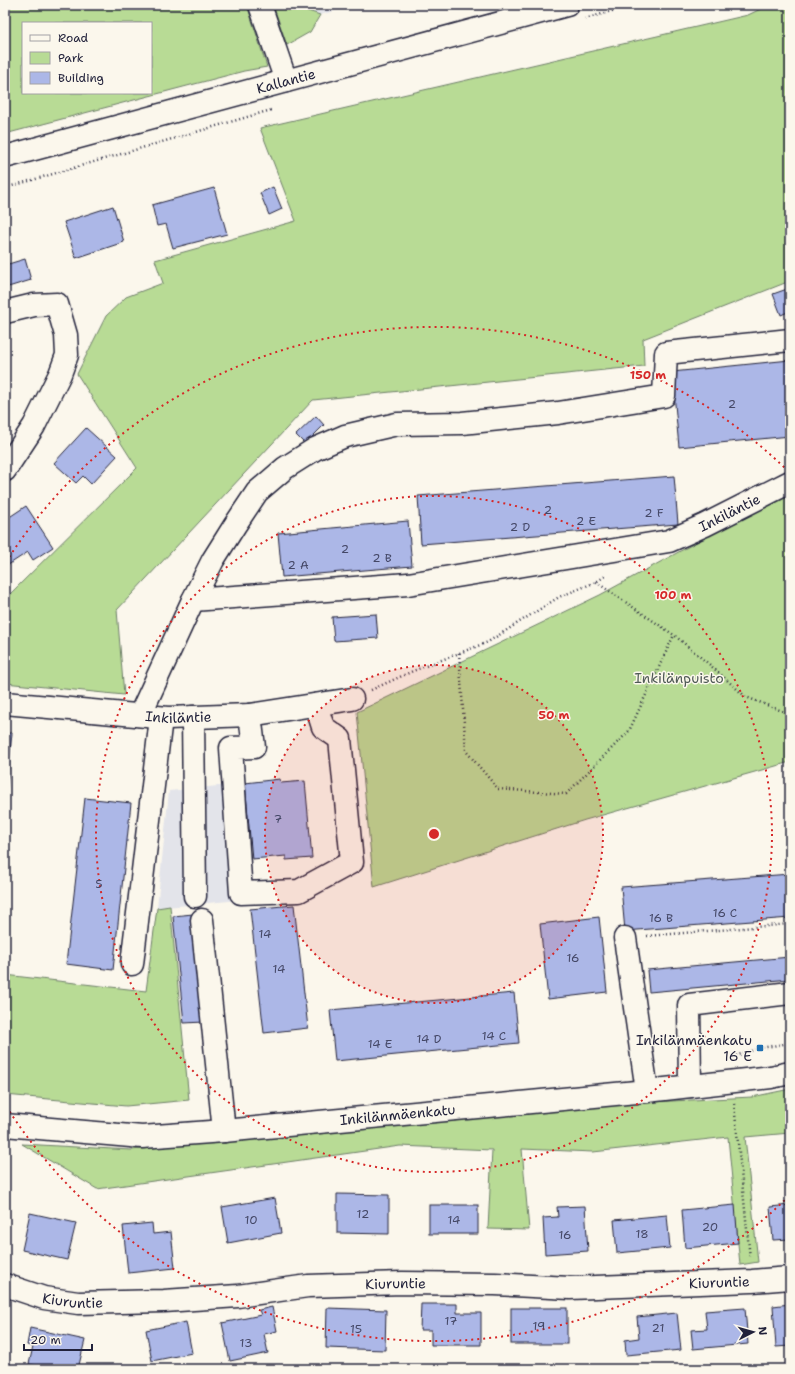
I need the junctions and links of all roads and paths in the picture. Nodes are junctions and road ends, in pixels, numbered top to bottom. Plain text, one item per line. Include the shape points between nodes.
1 (260, 5) edge
2 (567, 5) edge
3 (286, 81) junction
4 (5, 158) edge
5 (5, 312) edge
6 (790, 340) edge
7 (5, 470) edge
8 (790, 482) edge
9 (609, 574) dead end
10 (596, 582) junction
11 (193, 600) junction
12 (674, 635) junction
13 (459, 653) junction
14 (352, 699) joint
15 (5, 703) edge
16 (316, 704) junction
17 (790, 714) edge
18 (250, 715) junction
19 (157, 717) junction
20 (193, 717) junction
21 (195, 896) dead end
22 (202, 920) dead end
23 (790, 924) edge
24 (625, 938) joint
25 (132, 964) dead end
26 (790, 993) edge
27 (790, 1073) edge
28 (732, 1082) junction
29 (690, 1086) junction
30 (647, 1091) junction
31 (5, 1125) edge
32 (224, 1131) junction
33 (790, 1278) edge
34 (752, 1281) junction
35 (5, 1285) edge

1 - 3 street
2 - 3 street, Kallantie
3 - 4 street, Kallantie
5 - 7 street via 34,305 58,304 66,335 67,355 34,426
6 - 11 street via 666,353 664,396 558,413 462,423 397,424 345,436 315,449 285,468 257,492 213,560
8 - 11 street, Inkiläntie via 669,541 408,584
9 - 10 path
10 - 12 path
10 - 13 path via 559,597 488,642
11 - 19 street
12 - 13 path via 629,731 566,794 498,789 466,751
12 - 17 path via 746,697
13 - 14 path
14 - 16 street, Inkiläntie
15 - 19 street, Inkiläntie
16 - 18 street, Inkiläntie
16 - 18 street via 323,727 340,738 352,862 299,891 241,893 231,748 254,747
18 - 20 street, Inkiläntie
19 - 20 street, Inkiläntie
19 - 25 street
20 - 21 street
22 - 32 street
23 - 24 path
24 - 30 street
26 - 29 street via 689,1005
27 - 28 street, Inkilänmäenkatu
28 - 29 street, Inkilänmäenkatu
28 - 34 path
29 - 30 street, Inkilänmäenkatu
30 - 32 street, Inkilänmäenkatu
31 - 32 street, Inkilänmäenkatu via 142,1137
33 - 34 street, Kiuruntie
34 - 35 street, Kiuruntie via 570,1288 402,1283 308,1286 238,1296 78,1303 44,1298

